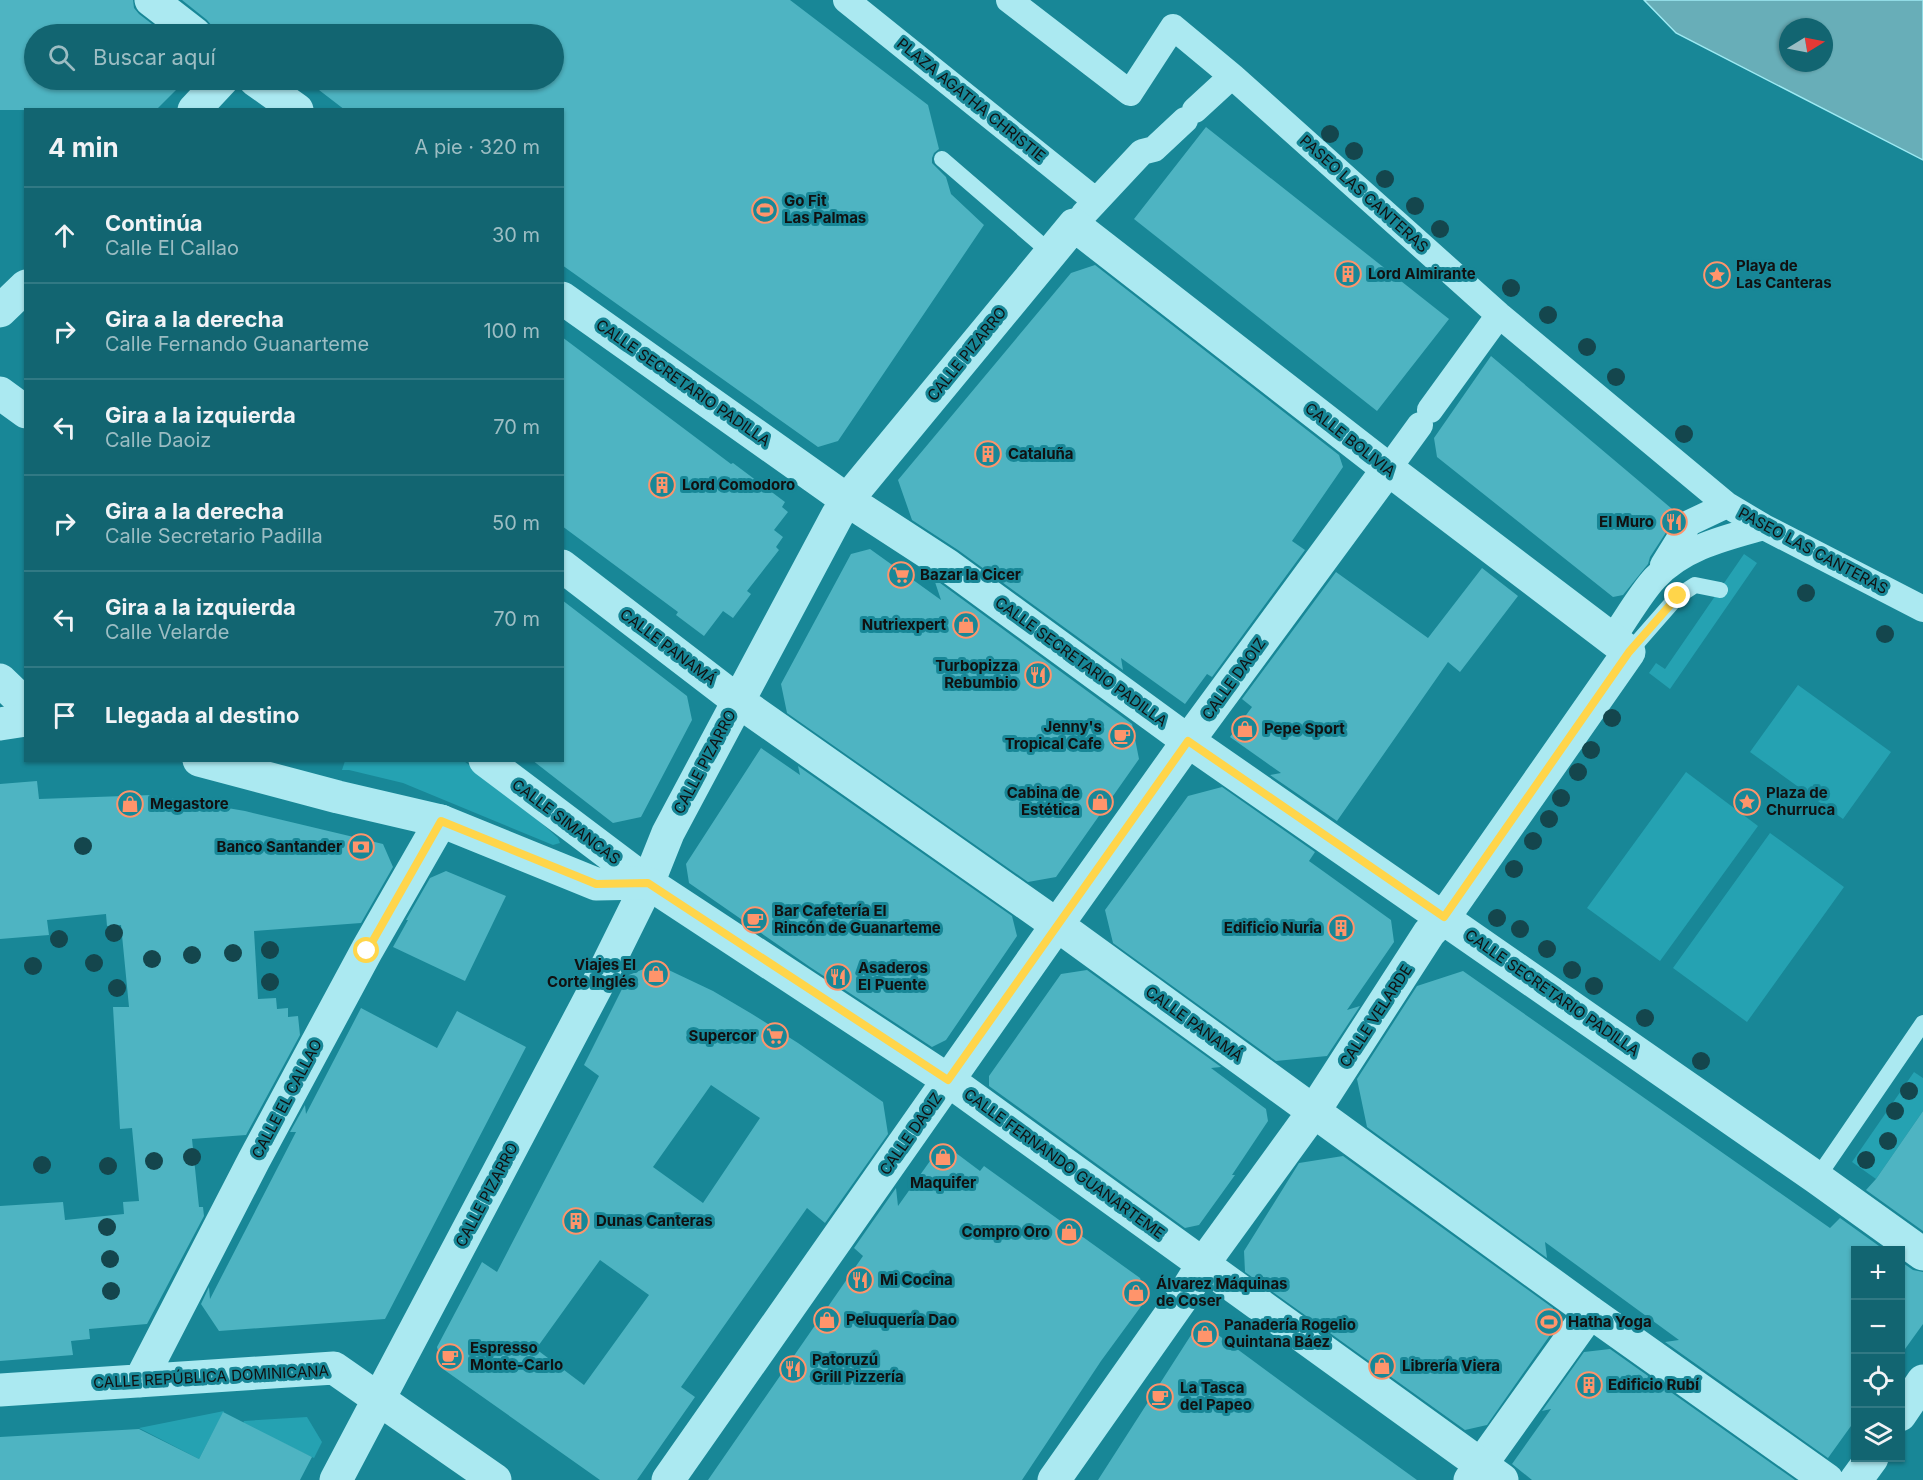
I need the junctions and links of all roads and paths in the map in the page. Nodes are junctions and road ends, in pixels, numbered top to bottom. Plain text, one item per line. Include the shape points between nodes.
1 (152, 0) edge
2 (846, 0) edge
3 (1009, 0) edge
4 (182, 24) edge
5 (1232, 76) junction
6 (213, 90) edge
7 (269, 90) edge
8 (196, 108) edge
9 (294, 108) edge
10 (942, 159) dead end
11 (1096, 201) junction
12 (1074, 225) junction
13 (1051, 253) junction
14 (24, 288) edge
15 (564, 299) edge
16 (0, 312) edge
17 (1499, 315) junction
18 (0, 393) edge
19 (24, 411) edge
20 (1388, 469) junction
21 (847, 500) junction
22 (1727, 505) junction
23 (1764, 527) junction
24 (564, 569) edge
25 (1655, 578) junction
26 (1720, 590) dead end
27 (1923, 609) edge
28 (1620, 646) junction
29 (0, 680) edge
30 (738, 701) junction
31 (24, 703) edge
32 (24, 720) edge
33 (0, 724) edge
34 (1188, 741) junction
35 (207, 762) edge
36 (488, 762) edge
37 (441, 821) junction
38 (648, 883) junction
39 (1444, 917) junction
40 (1057, 925) junction
41 (1923, 1023) edge
42 (948, 1080) junction
43 (1314, 1111) junction
44 (1817, 1178) junction
45 (1923, 1254) edge
46 (1203, 1264) junction
47 (1590, 1312) junction
48 (140, 1381) junction
49 (1923, 1382) edge
50 (0, 1390) edge
51 (380, 1398) junction
52 (1905, 1408) edge
53 (1869, 1462) edge
54 (1484, 1475) edge
55 (336, 1480) edge
56 (495, 1480) edge
57 (668, 1480) edge
58 (1054, 1480) edge
59 (1827, 1480) edge
60 (1856, 1480) edge

1 - 4 street
2 - 11 street, PLAZA AGATHA CHRISTIE
3 - 5 street, PASEO LAS CANTERAS via 1130,93 1173,27
5 - 11 street, CALLE PIZARRO via 1154,148 1142,152
5 - 17 street, PASEO LAS CANTERAS
6 - 8 street
7 - 9 street
10 - 13 lane
11 - 12 street, CALLE PIZARRO
12 - 13 street, CALLE PIZARRO
12 - 20 street, CALLE BOLIVIA
13 - 21 street, CALLE PIZARRO
14 - 16 street
15 - 21 street, CALLE SECRETARIO PADILLA
17 - 20 street
17 - 22 street, PASEO LAS CANTERAS
18 - 19 street
20 - 28 street, CALLE BOLIVIA
20 - 34 street, CALLE DAOIZ
21 - 30 street, CALLE PIZARRO
21 - 34 street, CALLE SECRETARIO PADILLA via 947,565
22 - 23 street, PASEO LAS CANTERAS
22 - 25 street, CALLE VELARDE via 1689,523
23 - 25 street, CALLE VELARDE via 1686,553
23 - 27 street, PASEO LAS CANTERAS
24 - 30 street, CALLE PANAMÁ
25 - 28 street, CALLE VELARDE
26 - 28 lane, CALLE VELARDE via 1695,585
28 - 39 street, CALLE VELARDE
29 - 31 street
30 - 38 street, CALLE PIZARRO via 668,832
30 - 40 street, CALLE PANAMÁ
32 - 33 street
34 - 39 street, CALLE SECRETARIO PADILLA
34 - 40 street, CALLE DAOIZ
35 - 37 street
36 - 38 street, CALLE SIMANCAS
37 - 38 street via 596,884
37 - 48 street, CALLE EL CALLAO via 254,1160
38 - 42 street, CALLE FERNANDO GUANARTEME
38 - 51 street, CALLE PIZARRO
39 - 43 street, CALLE VELARDE
39 - 44 street, CALLE SECRETARIO PADILLA
40 - 42 street, CALLE DAOIZ
40 - 43 street, CALLE PANAMÁ
41 - 44 lane
42 - 46 street, CALLE FERNANDO GUANARTEME
42 - 57 street, CALLE DAOIZ
43 - 46 street, CALLE VELARDE
43 - 47 street, CALLE PANAMÁ
44 - 45 street, CALLE SECRETARIO PADILLA
46 - 54 street, CALLE FERNANDO GUANARTEME
46 - 58 street, CALLE VELARDE
47 - 54 street
47 - 59 street, CALLE PANAMÁ
48 - 50 street, CALLE REPÚBLICA DOMINICANA
48 - 51 street, CALLE REPÚBLICA DOMINICANA via 334,1368
49 - 52 street
51 - 55 street, CALLE PIZARRO
51 - 56 street, CALLE REPÚBLICA DOMINICANA
53 - 60 street

